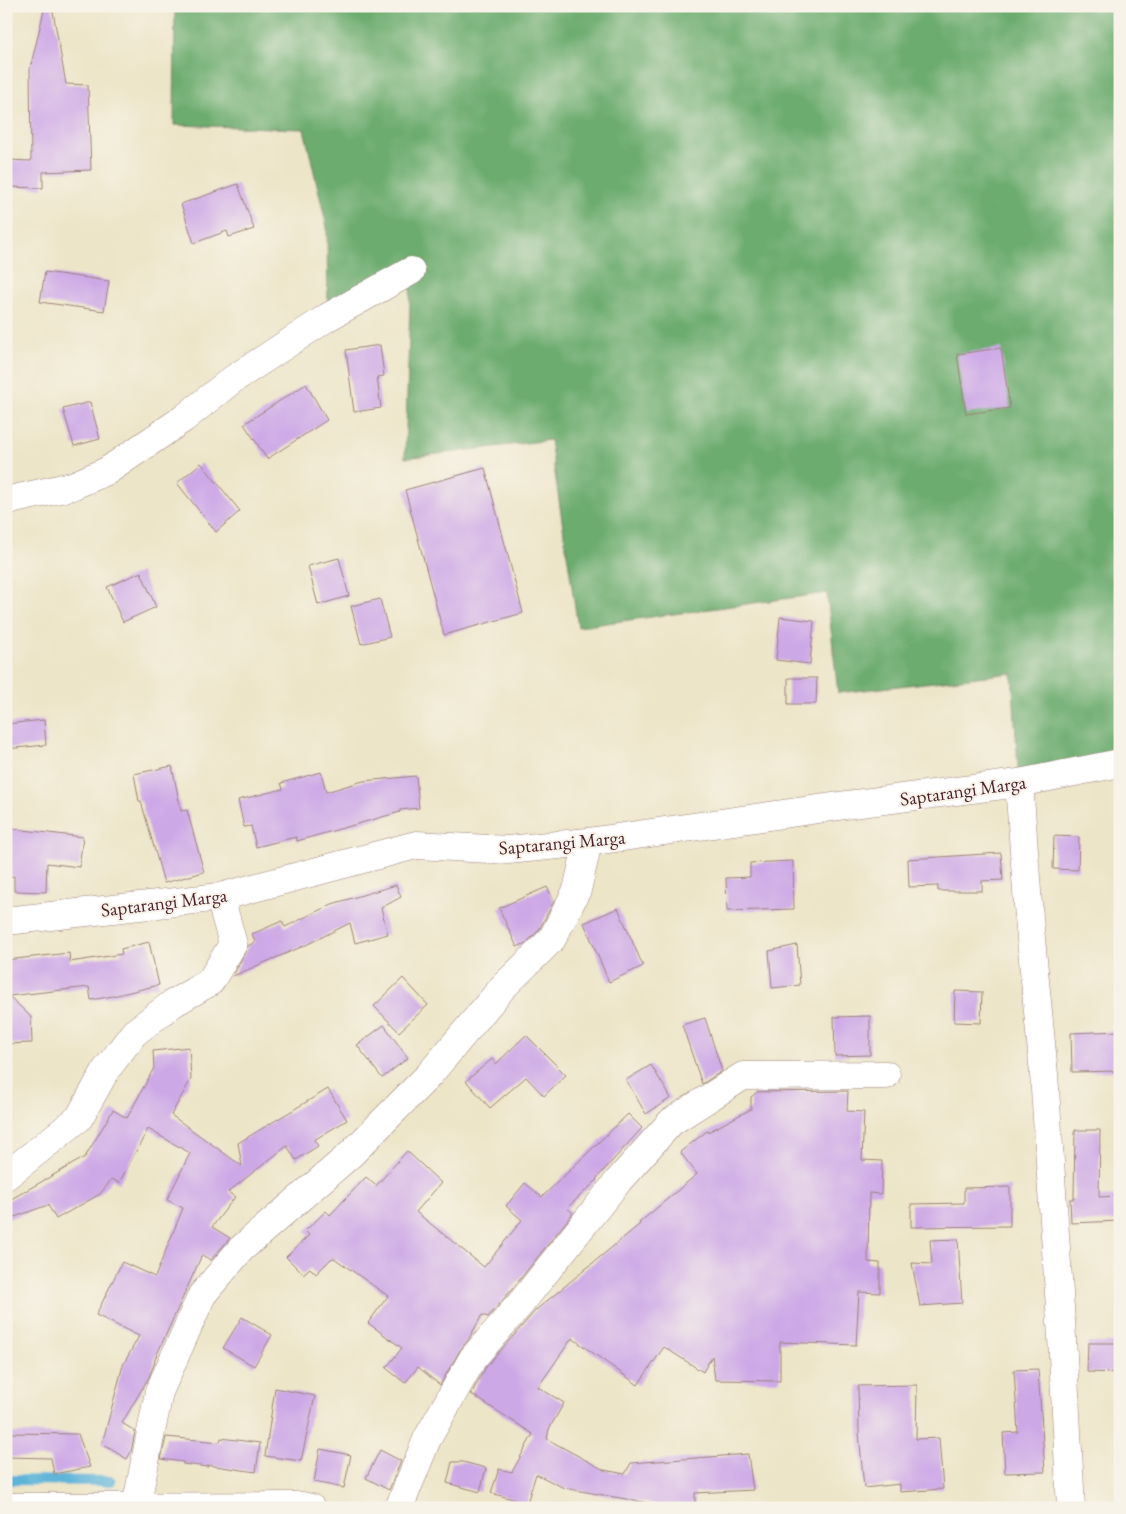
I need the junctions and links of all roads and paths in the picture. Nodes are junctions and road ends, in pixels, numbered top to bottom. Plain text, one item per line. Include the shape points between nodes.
1 (411, 271) dead end
2 (6, 501) edge
3 (1120, 764) edge
4 (1019, 783) junction
5 (588, 842) junction
6 (220, 897) junction
7 (6, 921) edge
8 (886, 1075) dead end
9 (6, 1176) edge
10 (6, 1507) edge
11 (136, 1507) edge
12 (306, 1507) edge
13 (399, 1508) edge
14 (1071, 1508) edge

1 - 2 street via 328,317 240,374 183,419 107,470 72,486
3 - 4 street, Saptarangi Marga
4 - 5 street, Saptarangi Marga
4 - 14 street via 1063,1346
5 - 6 street, Saptarangi Marga via 508,850 416,845
5 - 11 street via 577,890 552,939 503,987 429,1075 351,1154 241,1248 202,1295 159,1392
6 - 7 street, Saptarangi Marga
6 - 9 street via 233,944 210,982 172,1004 134,1033 106,1070 79,1118
8 - 13 street via 743,1076 671,1122 619,1180 473,1358 427,1439
10 - 11 street
11 - 12 street

